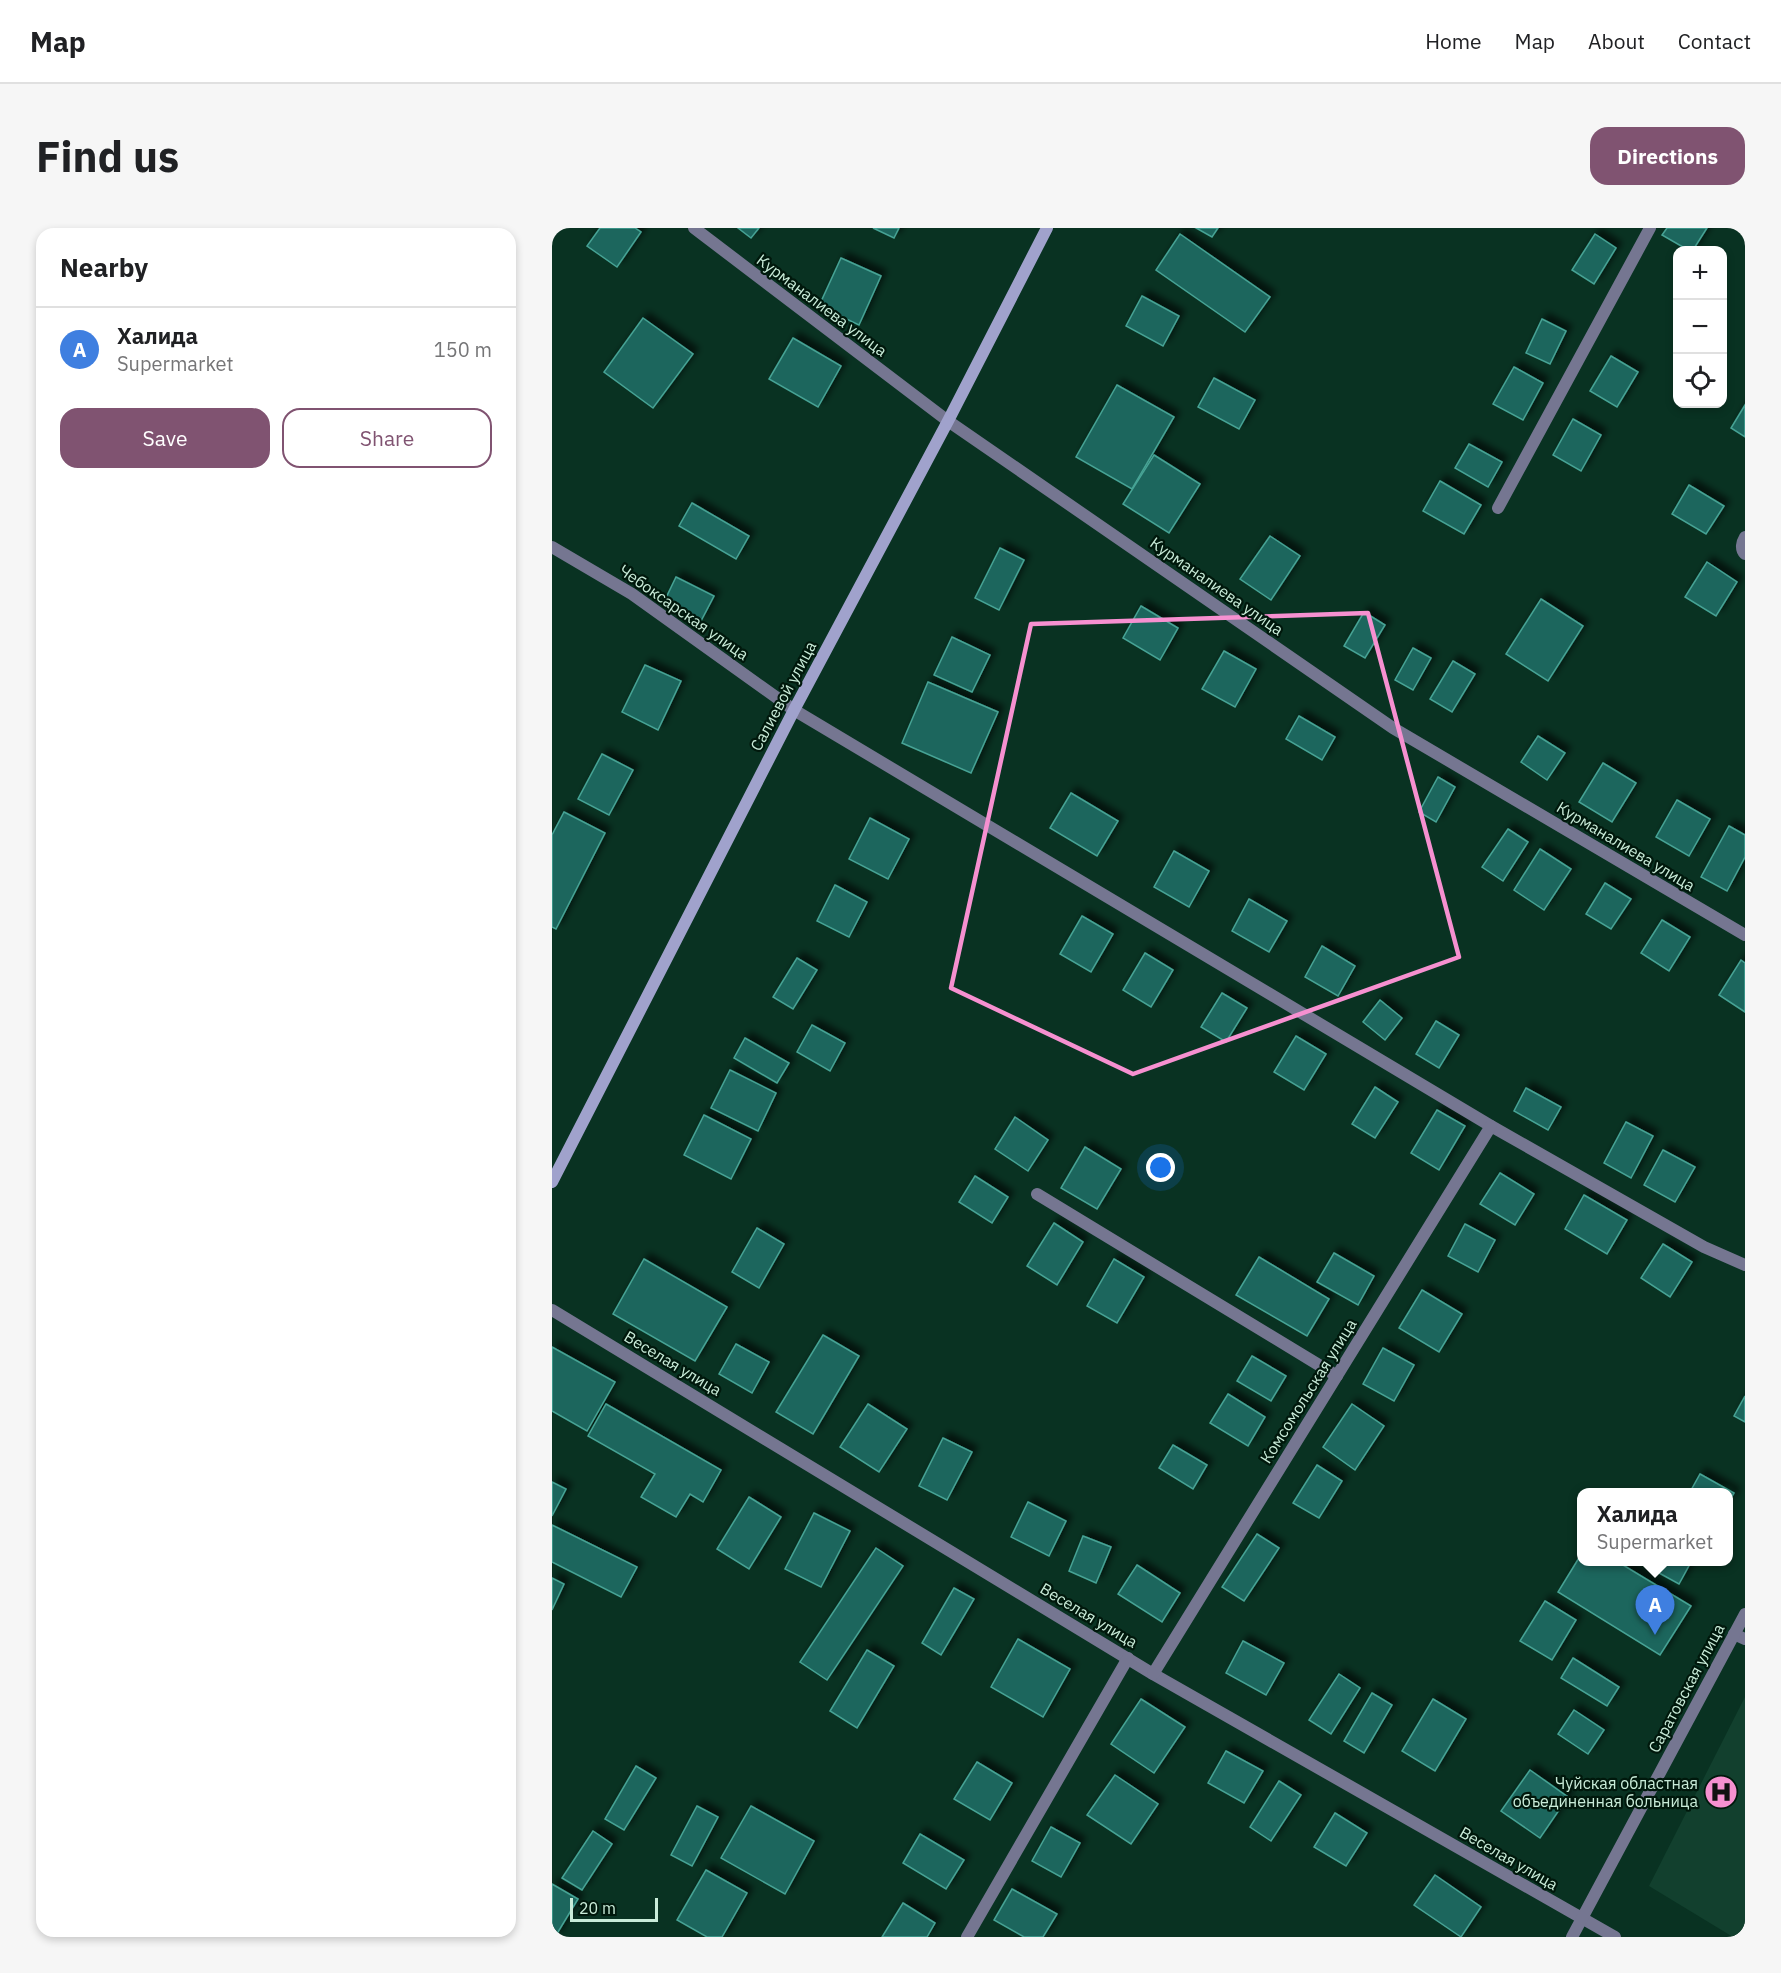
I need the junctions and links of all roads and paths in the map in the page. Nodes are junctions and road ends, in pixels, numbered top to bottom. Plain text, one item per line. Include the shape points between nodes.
1 (694, 228) edge
2 (1047, 228) edge
3 (1650, 228) edge
4 (948, 421) junction
5 (1498, 508) dead end
6 (1745, 537) edge
7 (552, 547) edge
8 (1745, 554) edge
9 (794, 710) junction
10 (1745, 935) edge
11 (1491, 1126) junction
12 (552, 1182) edge
13 (1037, 1194) dead end
14 (1745, 1265) edge
15 (552, 1310) edge
16 (1337, 1376) junction
17 (1745, 1614) edge
18 (1740, 1637) edge
19 (1128, 1658) junction
20 (1154, 1674) junction
21 (1581, 1918) junction
22 (968, 1937) edge
23 (1572, 1937) edge
24 (1615, 1937) edge

1 - 4 street, Курманалиева улица
2 - 4 main road, Салиевой улица
3 - 5 street
4 - 9 main road, Салиевой улица
4 - 10 street, Курманалиева улица via 1393,728
6 - 8 street
7 - 9 street, Чебоксарская улица via 632,594
9 - 11 street, Чебоксарская улица
9 - 12 main road, Салиевой улица
11 - 14 street, Чебоксарская улица via 1704,1247
11 - 16 street, Комсомольская улица
13 - 16 street
15 - 19 street, Веселая улица
16 - 20 street, Комсомольская улица
17 - 18 street, Саратовская улица
18 - 21 street, Саратовская улица
19 - 20 street, Веселая улица
19 - 22 street
20 - 21 street, Веселая улица
21 - 23 street, Саратовская улица
21 - 24 street, Веселая улица

